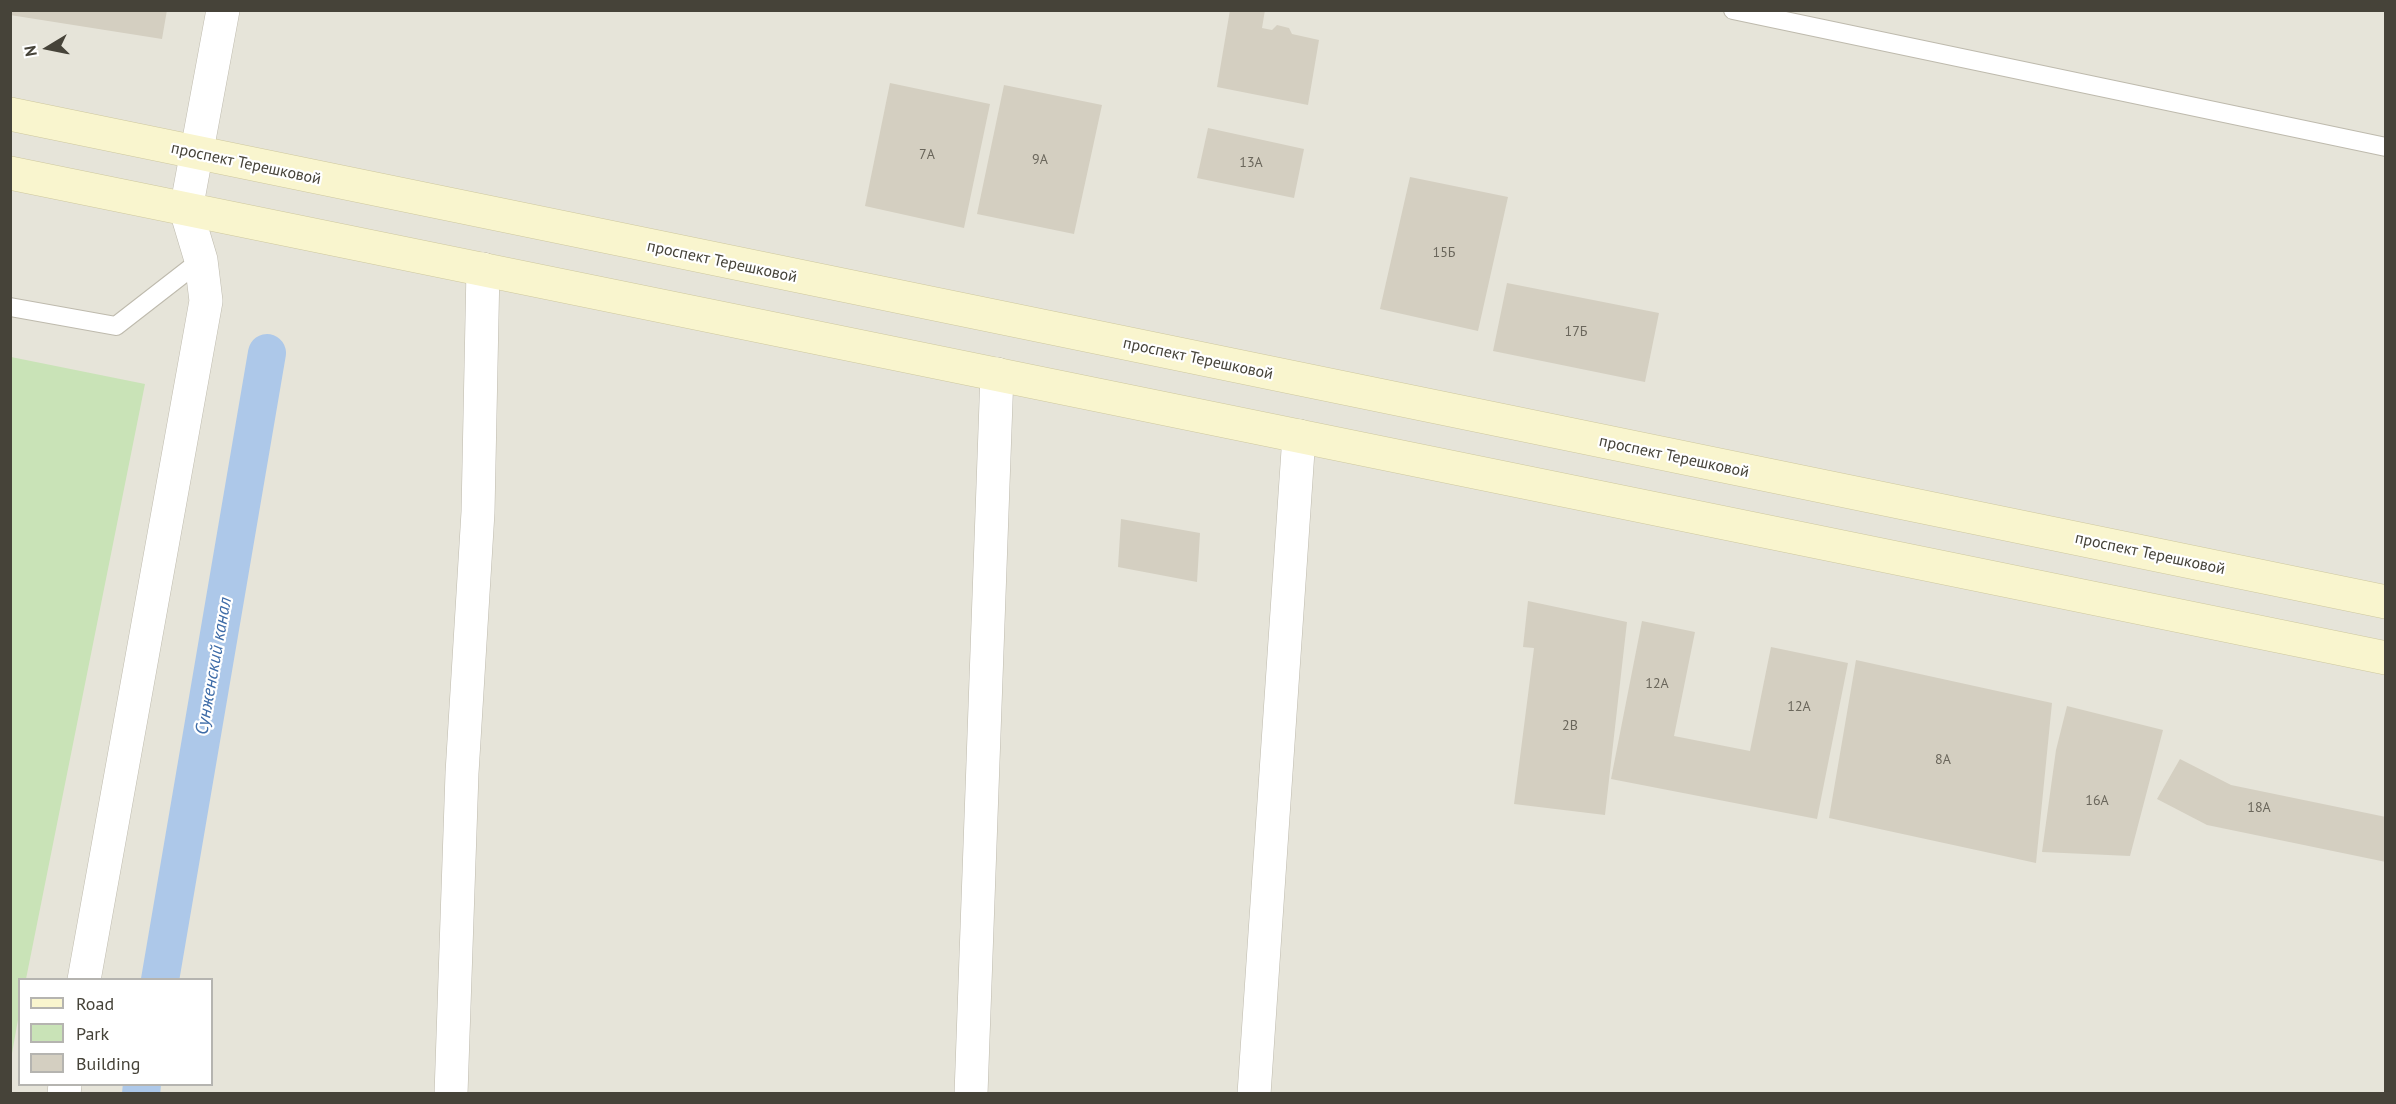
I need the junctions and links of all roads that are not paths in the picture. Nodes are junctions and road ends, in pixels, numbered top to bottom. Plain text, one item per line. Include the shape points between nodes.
1 (223, 10) edge
2 (1733, 10) edge
3 (10, 114) edge
4 (2385, 147) edge
5 (196, 154) junction
6 (10, 172) edge
7 (186, 210) junction
8 (201, 260) junction
9 (483, 269) junction
10 (10, 307) edge
11 (997, 374) junction
12 (1299, 436) junction
13 (2385, 602) edge
14 (2385, 658) edge
15 (84, 978) edge
16 (451, 1094) edge
17 (970, 1094) edge
18 (1254, 1094) edge

1 - 5 street
2 - 4 lane
3 - 5 main road, проспект Терешковой
5 - 7 street
5 - 13 main road, проспект Терешковой
6 - 7 main road
7 - 8 street
7 - 9 main road
8 - 10 lane via 116,326
8 - 15 street via 206,301
9 - 11 main road
9 - 16 street via 478,512 462,773
11 - 12 main road
11 - 17 street
12 - 14 main road
12 - 18 street

